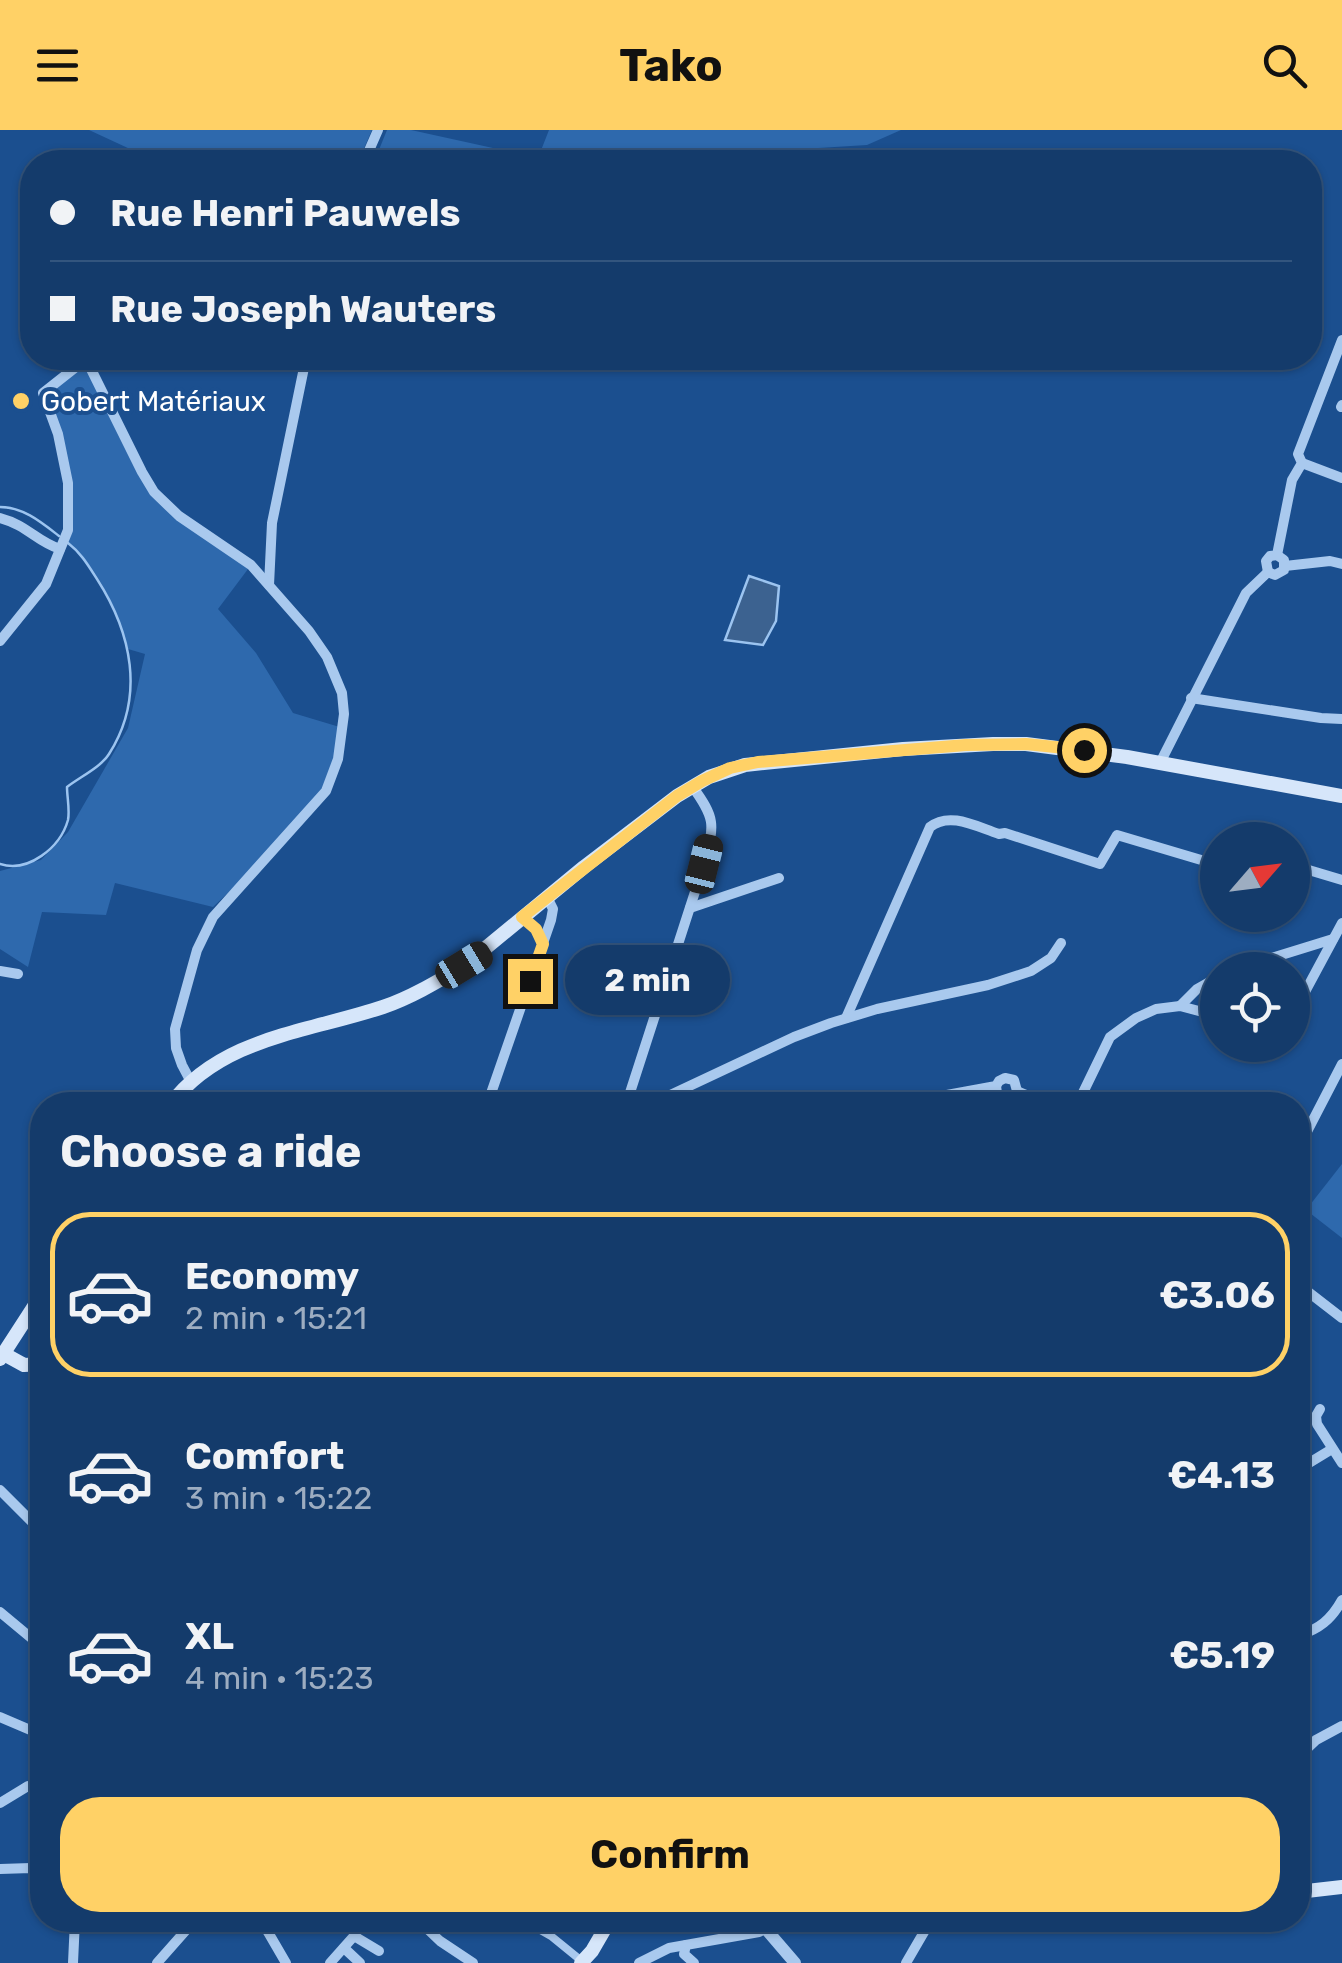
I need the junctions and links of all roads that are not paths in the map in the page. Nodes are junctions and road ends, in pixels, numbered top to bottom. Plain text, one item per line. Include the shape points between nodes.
1 (1342, 340) edge
2 (72, 370) edge
3 (92, 370) edge
4 (304, 370) edge
5 (1302, 463) junction
6 (1342, 478) edge
7 (0, 518) edge
8 (60, 549) junction
9 (1276, 555) junction
10 (1342, 564) edge
11 (1285, 566) junction
12 (1268, 572) junction
13 (269, 585) junction
14 (0, 642) edge
15 (1191, 698) junction
16 (1342, 719) edge
17 (1160, 763) junction
18 (692, 786) junction
19 (1342, 796) edge
20 (1200, 860) edge
21 (1310, 870) edge
22 (779, 878) dead end
23 (1342, 880) edge
24 (548, 899) junction
25 (690, 908) junction
26 (523, 919) junction
27 (1342, 923) edge
28 (1334, 939) junction
29 (1061, 943) dead end
30 (543, 944) junction
31 (1292, 952) edge
32 (0, 971) edge
33 (18, 974) dead end
34 (1310, 983) edge
35 (1200, 987) edge
36 (1180, 1006) junction
37 (1200, 1011) edge
38 (846, 1018) junction
39 (1342, 1064) edge
40 (188, 1086) junction
41 (182, 1092) edge
42 (491, 1092) edge
43 (630, 1092) edge
44 (677, 1092) edge
45 (963, 1092) edge
46 (997, 1092) edge
47 (1083, 1092) edge
48 (1310, 1126) edge
49 (1310, 1293) edge
50 (30, 1313) edge
51 (1342, 1318) edge
52 (2, 1356) edge
53 (30, 1365) edge
54 (1320, 1409) dead end
55 (1332, 1448) junction
56 (1310, 1462) edge
57 (1342, 1464) edge
58 (0, 1490) edge
59 (30, 1520) edge
60 (1342, 1600) edge
61 (0, 1612) edge
62 (1310, 1631) edge
63 (30, 1637) edge
64 (0, 1717) edge
65 (1342, 1726) edge
66 (30, 1730) edge
67 (1310, 1744) edge
68 (30, 1786) edge
69 (0, 1803) edge
70 (30, 1868) edge
71 (0, 1869) edge
72 (1310, 1886) edge
73 (1342, 1888) edge
74 (1320, 1890) junction
75 (1310, 1891) edge
76 (75, 1932) edge
77 (267, 1932) edge
78 (356, 1932) edge
79 (430, 1932) edge
80 (544, 1932) edge
81 (602, 1932) edge
82 (735, 1932) edge
83 (768, 1932) edge
84 (925, 1932) edge
85 (183, 1933) edge
86 (354, 1936) junction
87 (686, 1945) junction
88 (344, 1948) junction
89 (379, 1952) dead end
90 (75, 1963) edge
91 (157, 1963) edge
92 (286, 1963) edge
93 (330, 1963) edge
94 (360, 1963) edge
95 (473, 1963) edge
96 (583, 1963) edge
97 (640, 1963) edge
98 (694, 1963) edge
99 (795, 1963) edge
100 (906, 1963) edge

1 - 5 street via 1298,454
2 - 8 street via 44,393 68,482 68,530
3 - 13 street via 154,492
4 - 13 street via 272,523
5 - 6 street
5 - 9 street
7 - 8 street
8 - 14 street via 46,584
9 - 11 street
9 - 12 street via 1266,561
10 - 11 street
11 - 12 street via 1278,574
12 - 15 street via 1246,593
13 - 40 street via 335,673 344,714 338,760 321,798 213,916 197,950 175,1029
15 - 16 street
15 - 17 street
17 - 18 main road via 1044,746 966,745 758,762
17 - 19 main road
18 - 24 main road
18 - 25 street via 712,820
20 - 38 street via 1117,835 1100,864 950,818 938,821
21 - 23 street
22 - 25 street
24 - 26 main road
24 - 30 street via 553,909
25 - 43 street
26 - 30 street
26 - 40 main road via 425,990 254,1045
27 - 28 street
28 - 31 street
28 - 34 street
29 - 38 street via 1031,971
30 - 42 street
32 - 33 street
35 - 36 street
36 - 37 street
36 - 47 street via 1156,1009 1110,1037
38 - 44 street
39 - 48 street
40 - 41 main road
45 - 46 street via 996,1086
49 - 51 street
50 - 52 main road
52 - 53 main road
54 - 55 street via 1317,1424
55 - 56 street
55 - 57 street
58 - 59 street
60 - 62 street
61 - 63 street
64 - 66 street
65 - 67 street
68 - 69 street
70 - 71 street
72 - 74 street
73 - 74 main road
74 - 75 main road
76 - 90 street
77 - 92 street
78 - 86 street
79 - 95 street
80 - 96 street
81 - 96 main road
82 - 87 street
83 - 99 street
84 - 100 street
85 - 91 street
86 - 88 street
86 - 89 street
87 - 97 street
87 - 98 street via 684,1954
88 - 93 street
88 - 94 street

